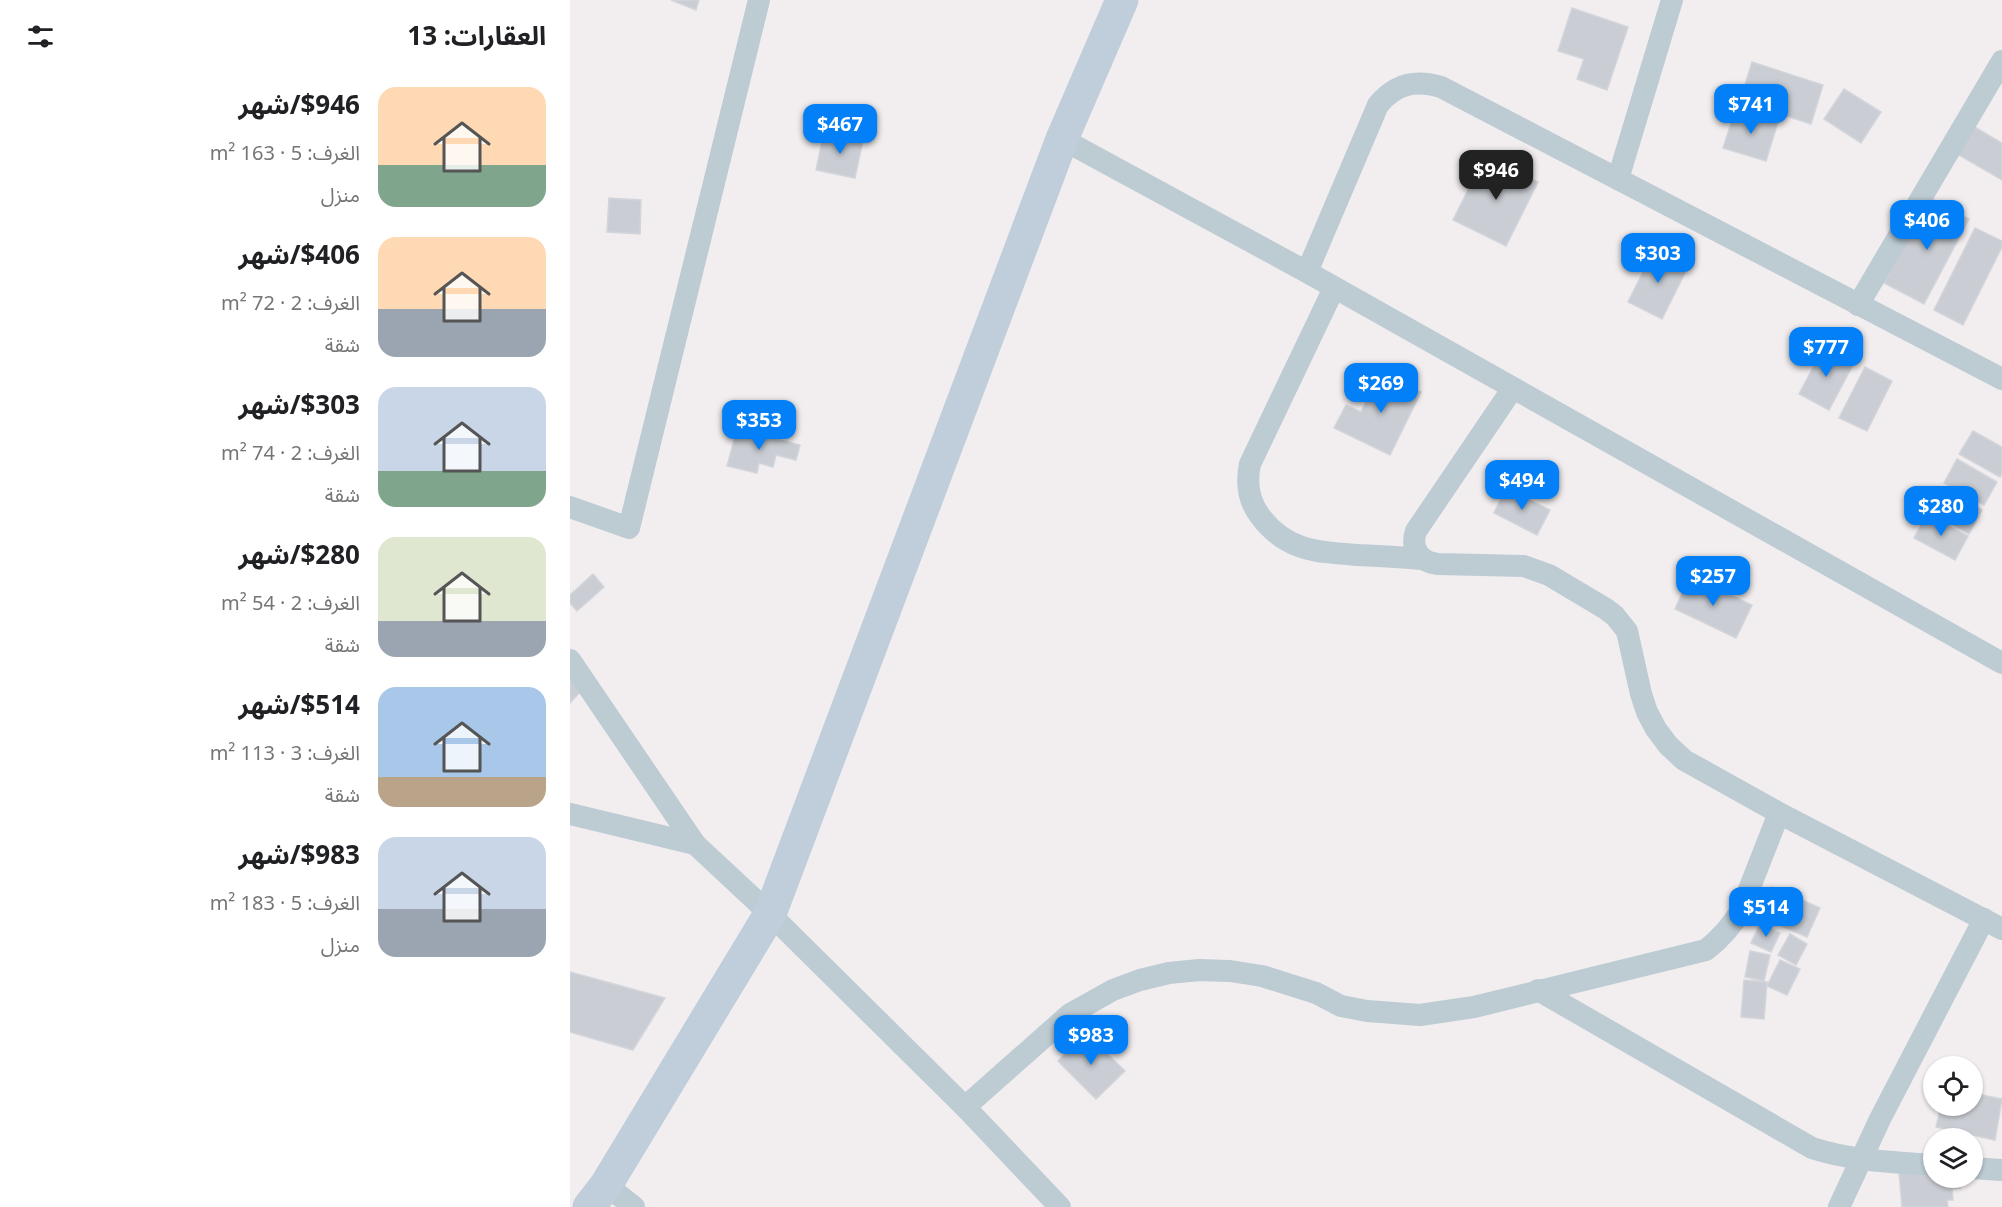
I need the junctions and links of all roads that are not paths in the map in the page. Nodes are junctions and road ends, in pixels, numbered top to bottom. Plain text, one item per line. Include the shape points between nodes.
1 (759, 0) edge
2 (1122, 0) edge
3 (1672, 0) edge
4 (2002, 61) edge
5 (1062, 139) junction
6 (1618, 179) junction
7 (1307, 272) junction
8 (1334, 288) junction
9 (1858, 305) junction
10 (2002, 379) edge
11 (1513, 388) junction
12 (570, 507) edge
13 (1422, 559) junction
14 (570, 660) edge
15 (2002, 663) edge
16 (1779, 813) junction
17 (570, 814) edge
18 (696, 844) junction
19 (770, 914) junction
20 (1993, 924) edge
21 (1538, 990) junction
22 (965, 1107) junction
23 (1861, 1160) junction
24 (1923, 1164) edge
25 (1983, 1169) edge
26 (2002, 1170) edge
27 (598, 1196) edge
28 (634, 1207) edge
29 (1060, 1207) edge
30 (1839, 1207) edge

1 - 12 street via 629,528
2 - 5 street
3 - 6 street
4 - 9 street
5 - 7 street
5 - 19 street
6 - 7 street via 1441,87 1418,82 1406,84 1378,105
6 - 9 street
7 - 8 street
8 - 11 street
8 - 13 street via 1250,464 1247,477 1251,502 1266,525 1300,548
9 - 10 street
11 - 13 street via 1416,531 1414,545
11 - 15 street
13 - 16 street via 1438,564 1524,566 1549,575 1606,609 1627,631 1647,712 1668,745 1703,772
14 - 18 street
16 - 20 street
16 - 21 street via 1741,910 1721,938 1706,950
17 - 18 street
18 - 19 street
19 - 22 street
19 - 27 street
20 - 23 street via 1880,1119
21 - 22 street via 1447,1012 1394,1014 1341,1006 1316,993 1262,976 1209,970 1169,973 1113,990 1070,1014
21 - 23 street via 1795,1140 1830,1154
22 - 29 street
23 - 24 street
23 - 30 street
25 - 26 street
27 - 28 street

